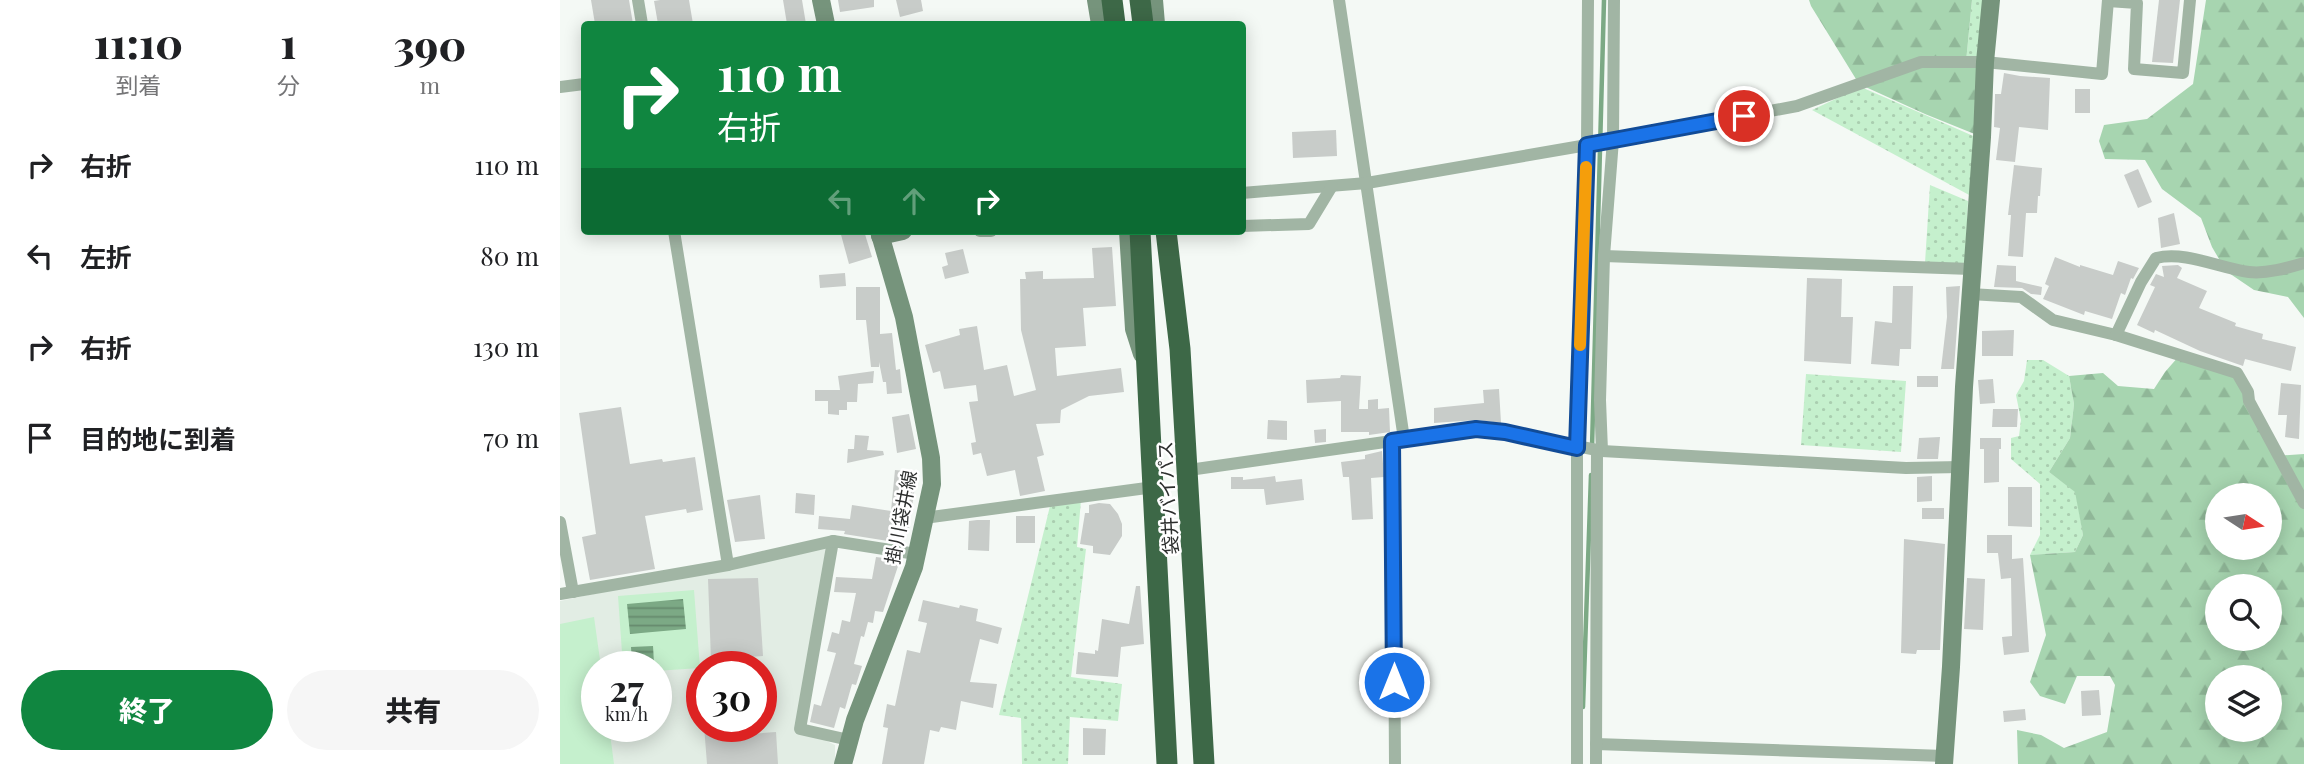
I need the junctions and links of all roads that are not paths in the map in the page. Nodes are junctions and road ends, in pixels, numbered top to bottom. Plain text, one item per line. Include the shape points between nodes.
1 (638, 0) edge
2 (821, 0) edge
3 (1096, 0) edge
4 (1112, 0) edge
5 (1140, 0) edge
6 (1154, 0) edge
7 (1339, 0) edge
8 (1588, 0) edge
9 (1614, 0) edge
10 (1991, 0) edge
11 (2108, 0) edge
12 (2190, 0) edge
13 (2137, 2) edge
14 (642, 21) edge
15 (825, 21) edge
16 (1100, 21) edge
17 (1115, 21) edge
18 (1143, 21) edge
19 (1156, 21) edge
20 (1985, 62) junction
21 (581, 84) edge
22 (560, 87) edge
23 (1601, 142) junction
24 (1367, 183) junction
25 (1332, 186) junction
26 (1246, 193) edge
27 (1246, 226) edge
28 (675, 235) edge
29 (880, 235) edge
30 (1128, 235) edge
31 (1140, 235) edge
32 (1166, 235) edge
33 (1176, 235) edge
34 (1604, 256) junction
35 (2304, 263) edge
36 (1971, 269) junction
37 (1970, 295) junction
38 (2116, 335) junction
39 (1180, 354) junction
40 (1149, 374) junction
41 (1398, 440) junction
42 (1577, 448) junction
43 (1600, 451) junction
44 (1961, 467) junction
45 (1189, 470) junction
46 (1154, 486) junction
47 (2304, 503) edge
48 (924, 518) junction
49 (560, 522) edge
50 (833, 541) junction
51 (916, 554) junction
52 (728, 565) junction
53 (566, 593) edge
54 (849, 740) junction
55 (1596, 744) junction
56 (1944, 760) edge
57 (843, 764) edge
58 (1167, 764) edge
59 (1204, 764) edge
60 (1395, 764) edge
61 (1577, 764) edge
62 (1596, 764) edge

1 - 14 street
2 - 15 main road
3 - 16 main road
4 - 17 highway
5 - 18 highway
6 - 19 main road
7 - 24 street
8 - 23 street
9 - 23 street
10 - 20 main road
11 - 13 street
11 - 20 street via 2102,74
12 - 13 street via 2183,73 2134,69
20 - 23 street via 1921,62 1797,106
20 - 36 main road
21 - 22 street
23 - 24 street
23 - 34 street
23 - 42 street
24 - 25 street
24 - 41 street
25 - 26 street
25 - 27 street via 1309,224
28 - 52 street
29 - 48 main road, 掛川袋井線 via 904,317 931,458 932,484
30 - 40 main road via 1134,329
31 - 40 highway, 袋井バイパス
32 - 39 highway, 袋井バイパス
33 - 39 main road
34 - 36 street
34 - 43 street
35 - 38 street via 2252,272 2183,257 2156,258
36 - 37 main road
37 - 38 street via 2021,297 2053,320
37 - 44 main road
38 - 47 street via 2236,373
39 - 45 highway, 袋井バイパス
40 - 46 highway, 袋井バイパス
41 - 42 street via 1476,429
41 - 45 street
41 - 60 street
42 - 43 street
42 - 61 street
43 - 44 street
43 - 55 street
44 - 56 main road
45 - 59 highway, 袋井バイパス
46 - 48 street
46 - 58 highway, 袋井バイパス
48 - 51 main road, 掛川袋井線
49 - 53 street
50 - 51 street
50 - 52 street
50 - 54 street via 800,729
51 - 54 main road, 掛川袋井線
52 - 53 street
54 - 57 main road, 掛川袋井線
55 - 56 street
55 - 62 street

